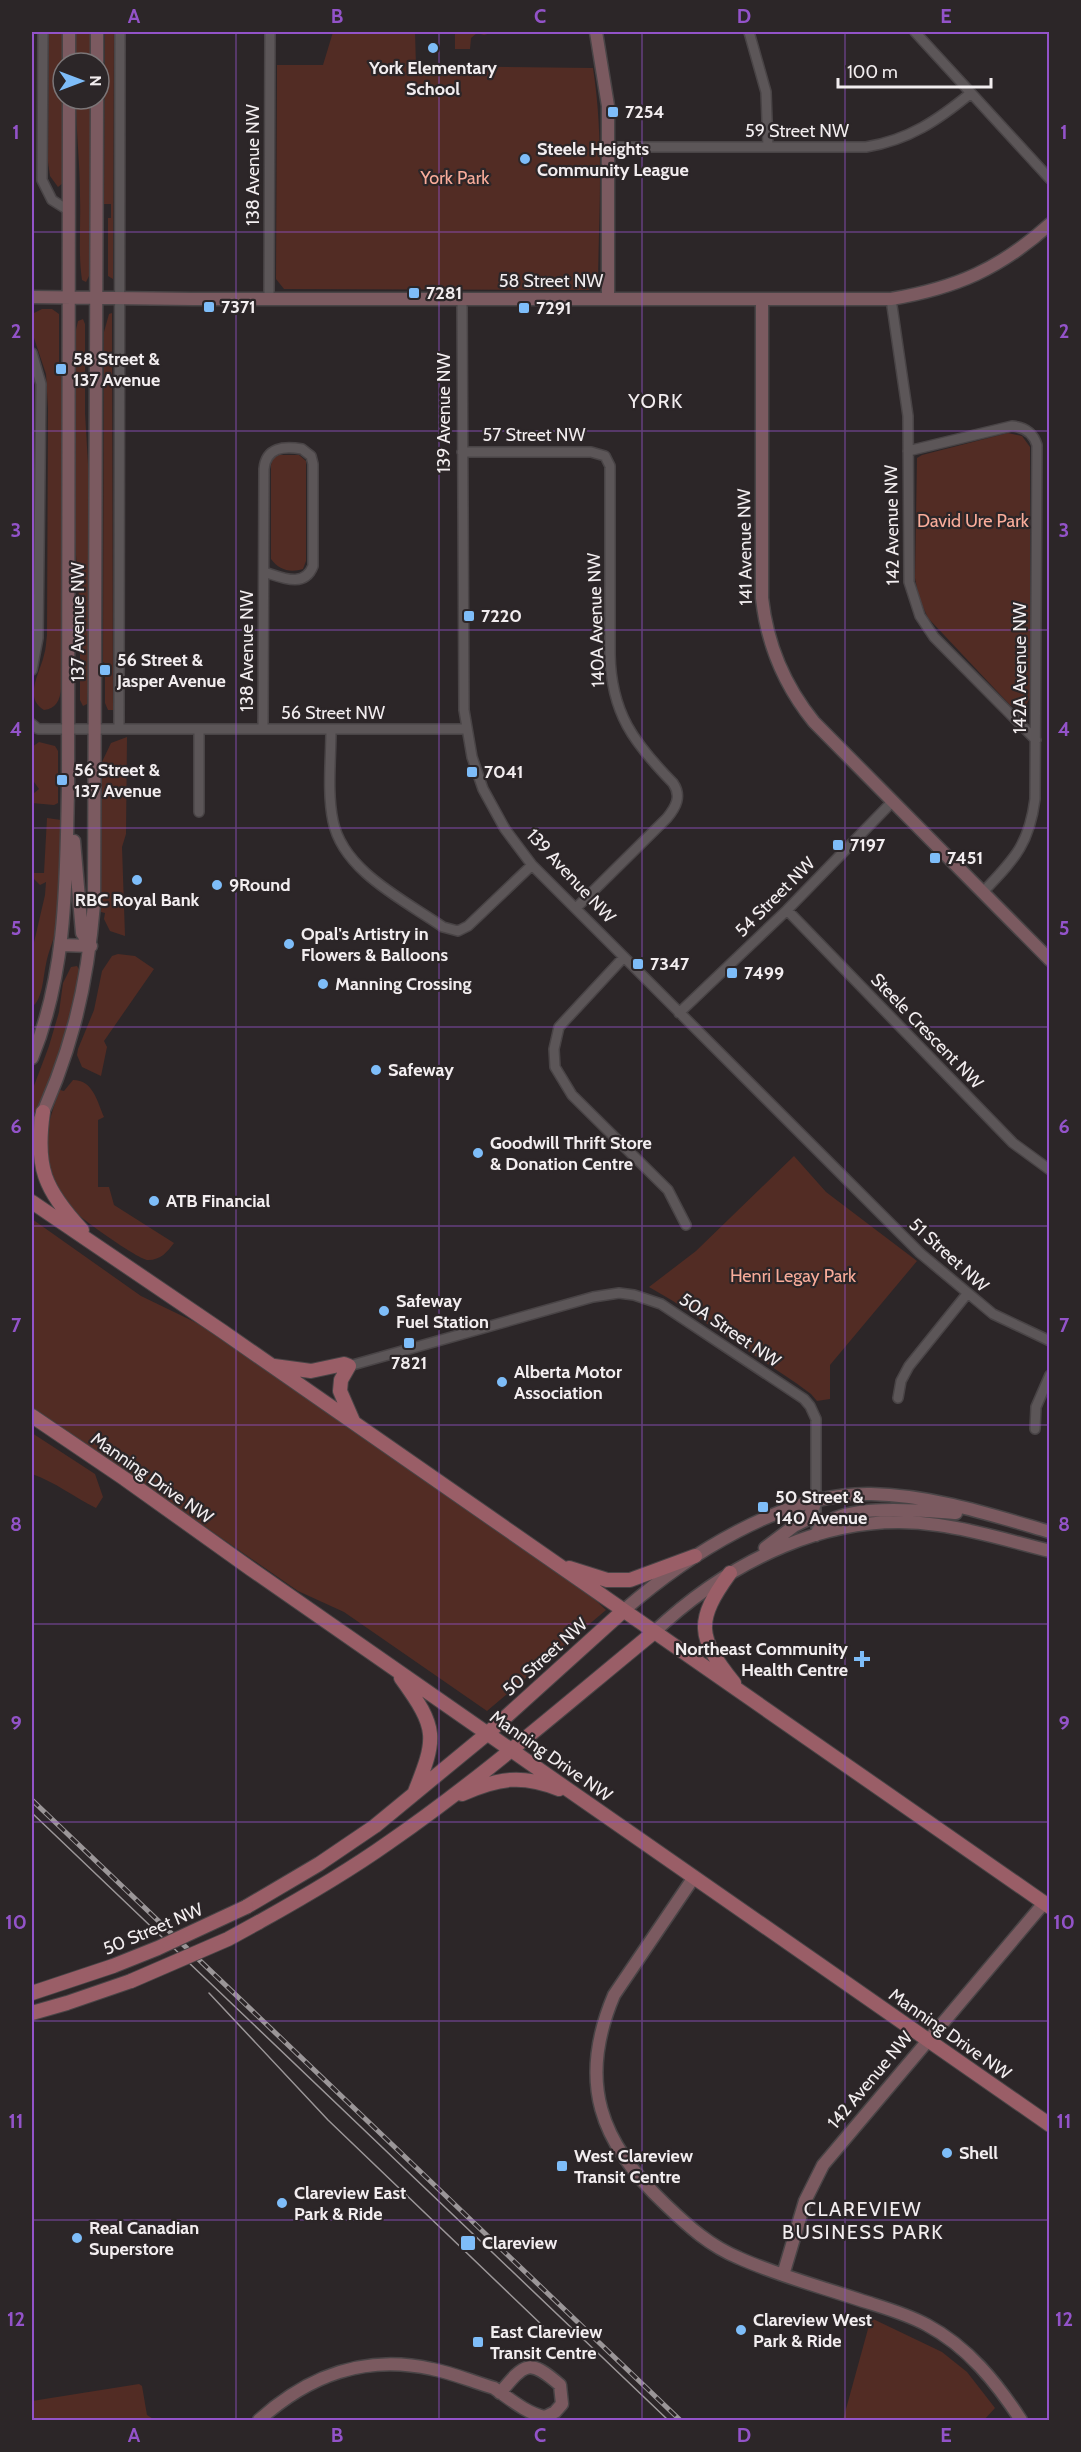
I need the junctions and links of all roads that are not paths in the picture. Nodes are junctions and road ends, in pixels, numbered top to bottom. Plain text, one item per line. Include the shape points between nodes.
1 (43, 32) edge
2 (69, 32) edge
3 (97, 32) edge
4 (120, 32) edge
5 (270, 32) edge
6 (596, 32) edge
7 (749, 32) edge
8 (915, 32) edge
9 (69, 51) edge
10 (97, 51) edge
11 (971, 93) junction
12 (69, 111) edge
13 (97, 111) edge
14 (608, 147) junction
15 (768, 147) junction
16 (1050, 180) edge
17 (68, 210) junction
18 (1050, 224) edge
19 (32, 297) edge
20 (68, 297) junction
21 (97, 298) junction
22 (119, 298) junction
23 (269, 298) junction
24 (462, 299) junction
25 (609, 299) junction
26 (891, 299) junction
27 (762, 300) junction
28 (32, 353) edge
29 (908, 451) junction
30 (462, 452) junction
31 (605, 456) joint
32 (264, 572) junction
33 (32, 670) edge
34 (32, 723) edge
35 (68, 728) junction
36 (95, 728) junction
37 (119, 728) junction
38 (199, 729) junction
39 (263, 729) junction
40 (466, 729) junction
41 (331, 730) junction
42 (1036, 740) junction
43 (68, 789) junction
44 (892, 802) junction
45 (199, 812) dead end
46 (532, 864) junction
47 (982, 893) junction
48 (576, 908) junction
49 (787, 910) junction
50 (61, 945) junction
51 (91, 946) junction
52 (624, 957) junction
53 (1050, 960) edge
54 (679, 1013) junction
55 (32, 1058) edge
56 (43, 1112) junction
57 (32, 1136) edge
58 (1050, 1170) edge
59 (840, 1175) joint
60 (32, 1202) edge
61 (687, 1225) dead end
62 (100, 1249) junction
63 (967, 1294) junction
64 (1050, 1341) edge
65 (272, 1366) junction
66 (349, 1366) junction
67 (1050, 1375) edge
68 (898, 1398) dead end
69 (32, 1416) edge
70 (354, 1424) junction
71 (1035, 1429) dead end
72 (816, 1501) junction
73 (972, 1510) junction
74 (1050, 1532) edge
75 (816, 1535) junction
76 (1050, 1551) edge
77 (695, 1556) junction
78 (555, 1564) junction
79 (734, 1571) junction
80 (623, 1611) junction
81 (653, 1632) junction
82 (393, 1668) junction
83 (745, 1696) junction
84 (488, 1733) junction
85 (510, 1749) junction
86 (413, 1796) junction
87 (581, 1799) junction
88 (441, 1804) junction
89 (694, 1877) junction
90 (1047, 1905) edge
91 (32, 1993) edge
92 (32, 2013) edge
93 (927, 2040) junction
94 (1050, 2125) edge
95 (783, 2275) junction
96 (500, 2393) junction
97 (259, 2421) edge
98 (1021, 2421) edge

1 - 17 street via 42,180 52,200
2 - 9 street
3 - 10 street
4 - 22 street
5 - 23 street, 138 Avenue NW
6 - 14 street via 607,93
7 - 15 street via 766,92
8 - 11 street
11 - 15 street, 59 Street NW via 929,125 894,141 845,148
11 - 16 street
12 - 17 street, 137 Avenue NW
13 - 21 street, 137 Avenue NW
14 - 15 street, 59 Street NW
14 - 25 street
17 - 20 street, 137 Avenue NW
18 - 26 street, 58 Street NW via 1016,252 976,276 941,289
19 - 20 street, 58 Street NW
20 - 21 street, 58 Street NW
20 - 35 street, 137 Avenue NW
21 - 22 street, 58 Street NW
21 - 36 street, 137 Avenue NW
22 - 23 street, 58 Street NW
22 - 37 street
23 - 24 street, 58 Street NW
24 - 25 street, 58 Street NW
24 - 30 street, 139 Avenue NW
25 - 27 street, 58 Street NW
26 - 27 street, 58 Street NW
26 - 29 street, 142 Avenue NW via 907,405
27 - 44 street, 141 Avenue NW via 762,583 769,636 783,675 804,709
28 - 33 street via 41,384 38,638
29 - 42 street, 142 Avenue NW via 908,572 920,616 934,637
29 - 42 street, 142A Avenue NW via 1005,427 1018,426 1033,436 1037,450
30 - 31 street, 57 Street NW via 591,452
30 - 40 street, 139 Avenue NW via 462,675
31 - 48 street, 140A Avenue NW via 611,470 610,654 614,690 630,732 673,783 678,800 667,818
32 - 32 street, 138 Avenue NW via 265,462 275,450 302,449 311,456 314,468 313,566 307,576 298,580
32 - 39 street, 138 Avenue NW
34 - 35 street via 38,729
35 - 36 street, 56 Street NW
35 - 43 street, 137 Avenue NW
36 - 37 street, 56 Street NW
36 - 51 street, 137 Avenue NW
37 - 38 street, 56 Street NW
38 - 39 street, 56 Street NW
38 - 45 street
39 - 41 street, 56 Street NW
40 - 41 street, 56 Street NW
40 - 46 street, 139 Avenue NW via 477,772 492,807
41 - 46 street via 332,813 335,832 345,851 369,875 443,927 458,931 472,923
42 - 47 street, 142A Avenue NW via 1035,799 1027,837 1010,864
43 - 50 street, 137 Avenue NW
43 - 51 street via 82,933
44 - 47 street, 141 Avenue NW
44 - 49 street, 54 Street NW
46 - 48 street, 139 Avenue NW
47 - 53 street, 141 Avenue NW
48 - 52 street, 139 Avenue NW
49 - 54 street, 54 Street NW
49 - 58 street, Steele Crescent NW via 1006,1136
50 - 51 street
50 - 55 street, 137 Avenue NW
51 - 56 street, 137 Avenue NW via 76,1024
52 - 54 street, 139 Avenue NW
52 - 61 street via 559,1027 554,1059 558,1075 572,1095 668,1191
54 - 59 street, 139 Avenue NW
56 - 57 street, 137 Avenue NW
56 - 62 main road via 40,1157 52,1193
59 - 63 street, 51 Street NW
60 - 62 main road
62 - 65 main road
63 - 64 street, 51 Street NW via 1008,1323
63 - 68 street via 909,1365
65 - 66 main road via 311,1371
65 - 70 main road
66 - 70 main road via 339,1391
66 - 72 street, 50A Street NW via 593,1297 619,1293 644,1296 804,1399 814,1413
67 - 71 street via 1036,1407
69 - 82 main road, Manning Drive NW
70 - 78 main road
72 - 73 street, 50 Street NW via 872,1494
72 - 75 street
72 - 77 street, 50 Street NW via 749,1526
72 - 79 street via 808,1519
73 - 74 street, 50 Street NW
73 - 75 street via 872,1511 830,1519 819,1526
75 - 76 street via 875,1523 915,1523 973,1531
75 - 79 street via 772,1551
77 - 78 main road via 630,1580 607,1580
77 - 80 street, 50 Street NW
78 - 80 main road
79 - 81 street
79 - 83 main road via 708,1606 705,1631 713,1655
80 - 81 main road
80 - 84 main road, 50 Street NW
81 - 83 main road
81 - 85 main road
82 - 84 main road, Manning Drive NW
82 - 86 main road via 424,1712 431,1733 428,1757
83 - 90 main road
84 - 85 main road, Manning Drive NW
84 - 86 main road, 50 Street NW
85 - 87 main road, Manning Drive NW
85 - 88 main road
86 - 91 main road, 50 Street NW, bridge via 347,1845 246,1907 158,1948
87 - 88 main road via 542,1782 511,1779 478,1787
87 - 89 main road, Manning Drive NW
88 - 92 main road, bridge via 346,1871 228,1939 131,1981
89 - 93 main road, Manning Drive NW
89 - 95 street via 614,1995 604,2016 595,2075 600,2102 622,2157 641,2181 705,2241
90 - 93 street, 142 Avenue NW
93 - 94 main road, Manning Drive NW
93 - 95 street, 142 Avenue NW via 823,2164 805,2201
95 - 98 street via 896,2311 936,2330 988,2374
96 - 96 street via 533,2415 545,2417 562,2404 560,2385 534,2367 516,2374
96 - 97 street via 429,2368 369,2366 320,2378 302,2387

